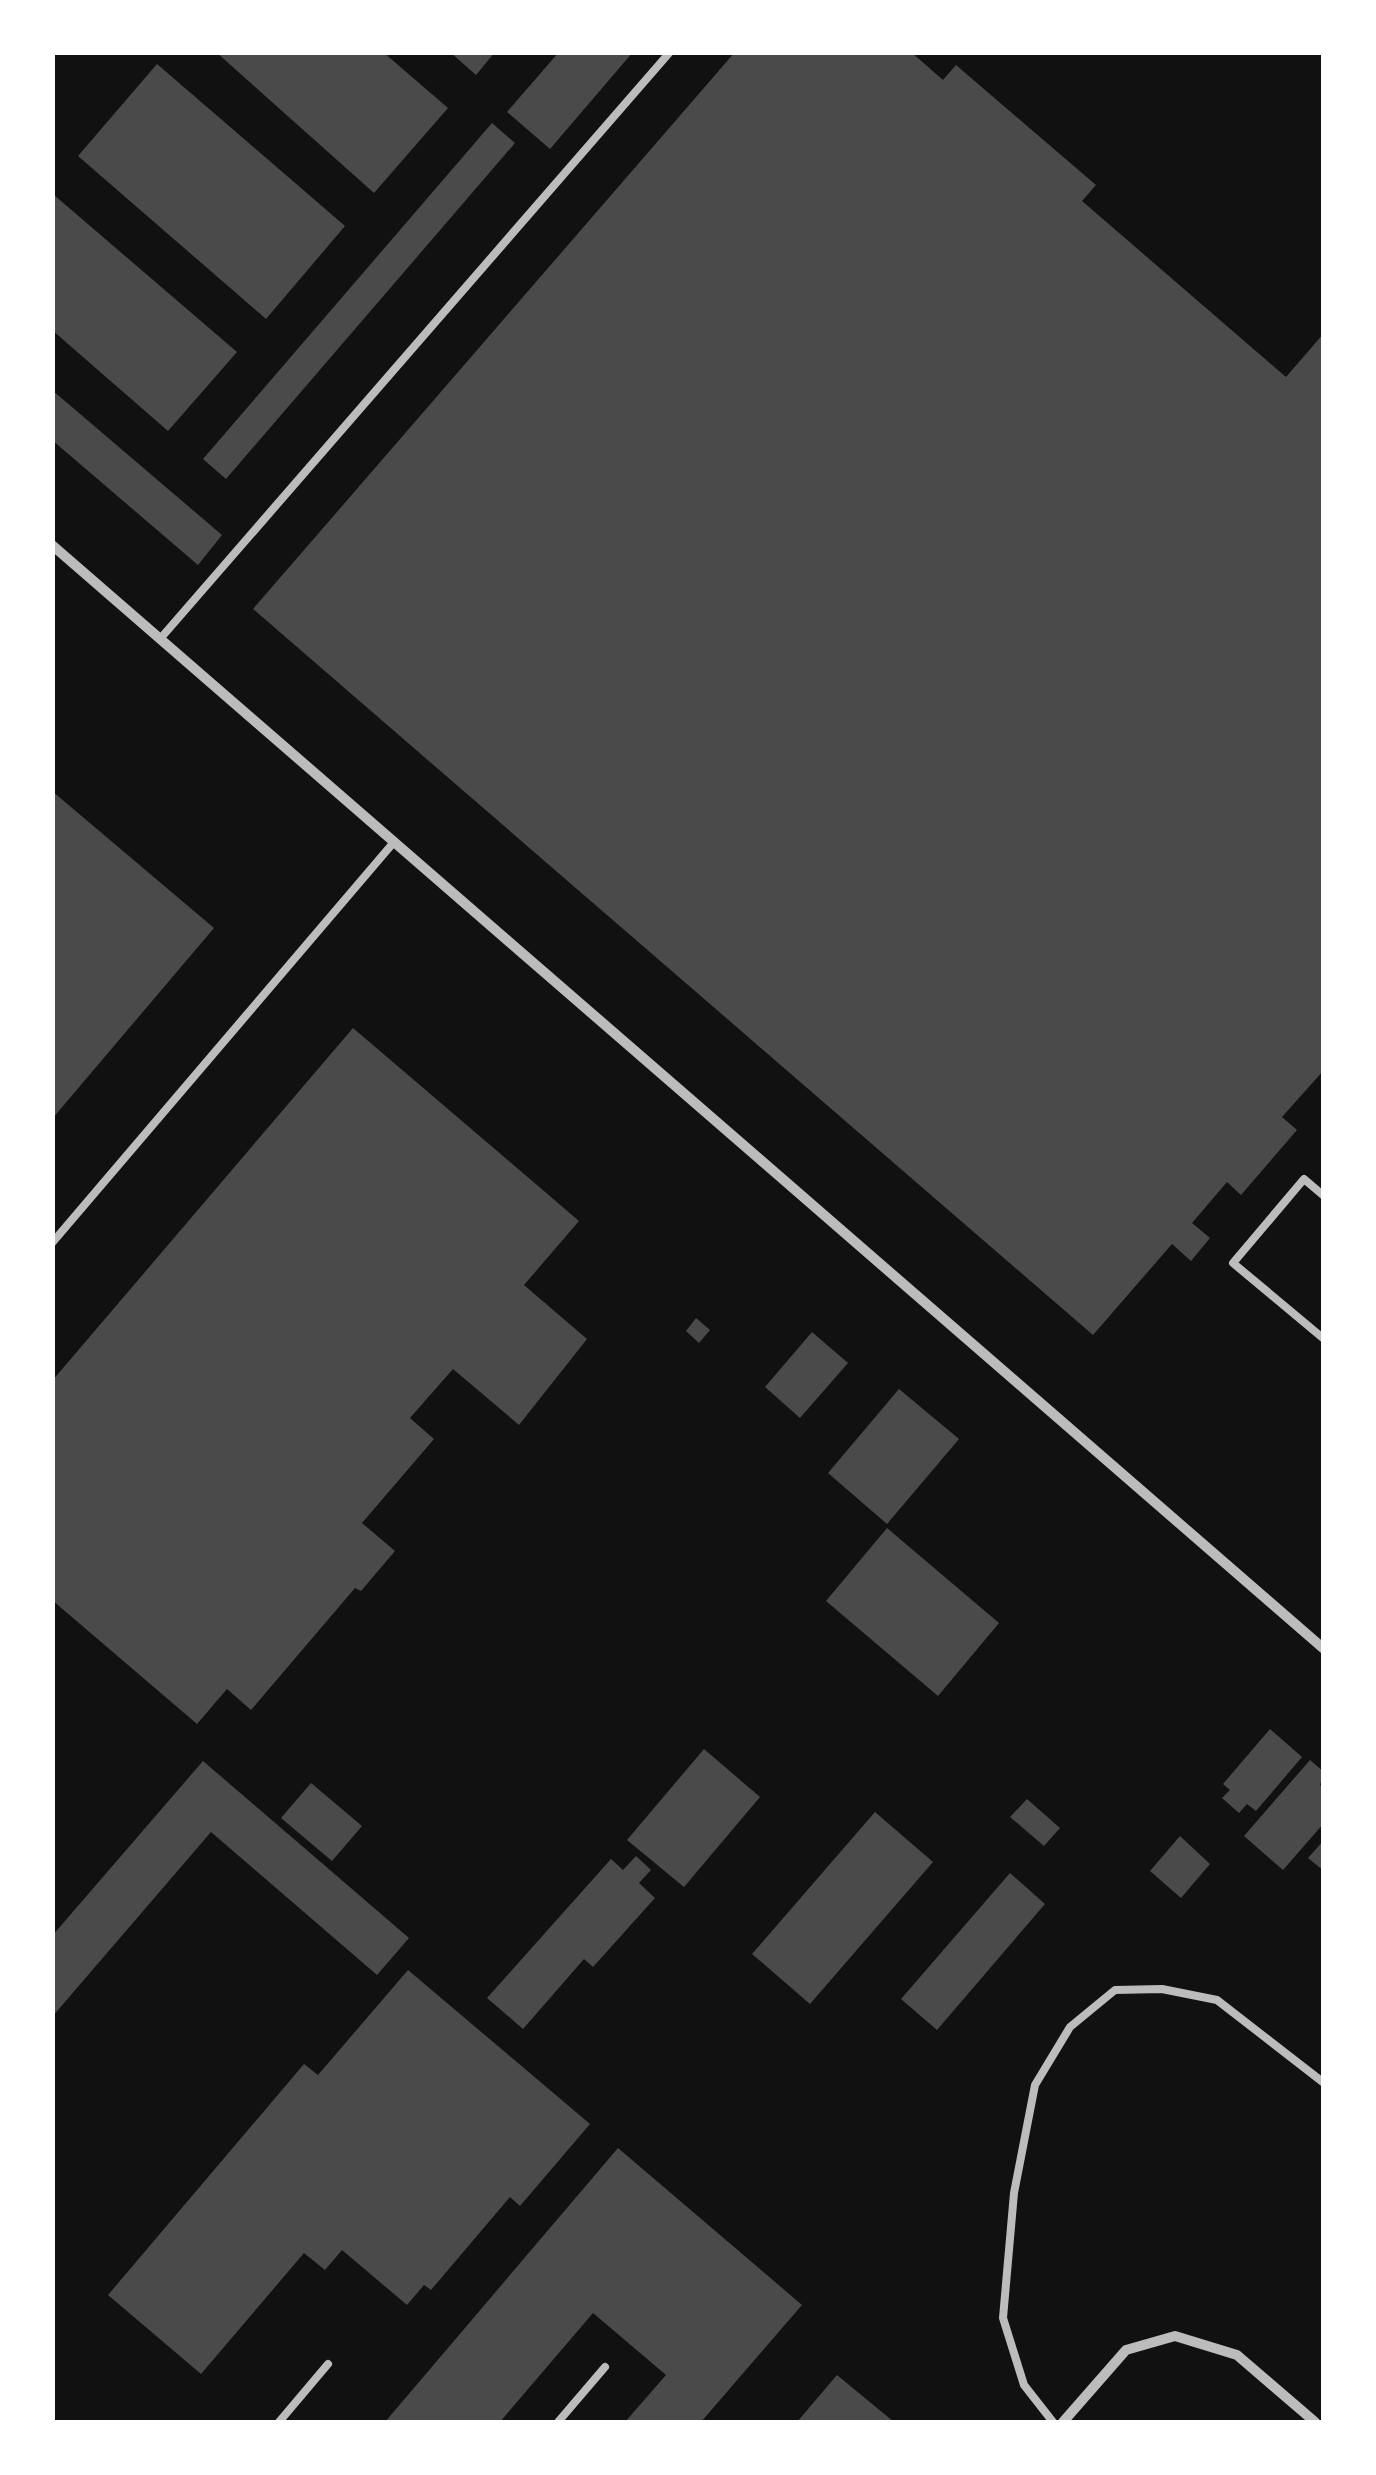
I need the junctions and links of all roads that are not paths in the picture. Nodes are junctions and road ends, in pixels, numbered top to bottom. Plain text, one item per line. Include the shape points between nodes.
1 (670, 52) edge
2 (52, 545) edge
3 (160, 638) junction
4 (394, 842) junction
5 (1324, 1196) edge
6 (52, 1242) edge
7 (1324, 1339) edge
8 (1324, 1649) edge
9 (1324, 2083) edge
10 (328, 2364) dead end
11 (605, 2367) dead end
12 (279, 2422) edge
13 (558, 2422) edge
14 (1053, 2422) edge
15 (1063, 2422) edge
16 (1315, 2422) edge

1 - 3 lane
2 - 3 street
3 - 4 street
4 - 6 lane
4 - 8 street
5 - 7 lane via 1304,1179 1233,1262
9 - 14 lane via 1217,2000 1115,1990 1070,2027 1035,2085 1014,2193 1002,2318 1024,2385
10 - 12 lane
11 - 13 lane
15 - 16 street via 1126,2350 1175,2336 1236,2355

